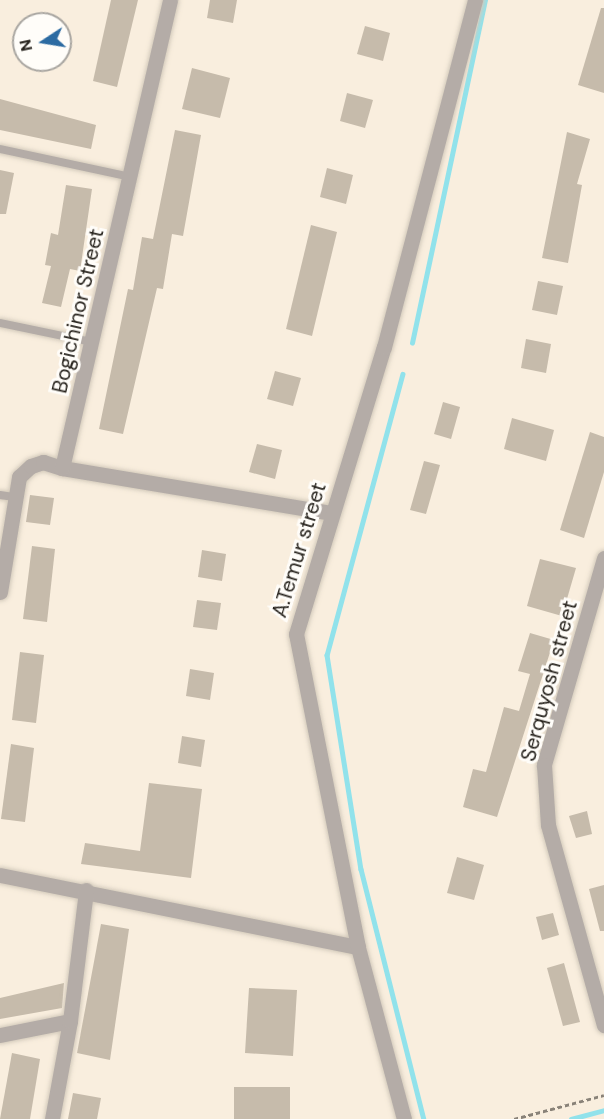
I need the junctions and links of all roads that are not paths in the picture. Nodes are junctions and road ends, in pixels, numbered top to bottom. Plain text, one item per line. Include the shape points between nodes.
1 (170, 0) edge
2 (475, 0) edge
3 (0, 149) edge
4 (132, 177) junction
5 (0, 323) edge
6 (92, 342) junction
7 (62, 468) junction
8 (7, 496) edge
9 (332, 513) junction
10 (604, 558) edge
11 (0, 592) edge
12 (0, 875) edge
13 (86, 890) junction
14 (358, 947) junction
15 (70, 1021) junction
16 (604, 1025) edge
17 (0, 1035) edge
18 (52, 1119) edge
19 (404, 1119) edge

1 - 4 street, Bogichinor Street
2 - 9 street, A.Temur street via 384,348
3 - 4 lane
4 - 6 street, Bogichinor Street
5 - 6 lane
6 - 7 street, Bogichinor Street
7 - 8 street via 43,462 31,466 18,477
7 - 9 street
8 - 11 street
9 - 14 street, A.Temur street via 296,634
10 - 16 street, Serquyosh street via 544,765 548,825
12 - 13 street
13 - 14 street
13 - 15 street
14 - 19 street, A.Temur street
15 - 17 street
15 - 18 street

